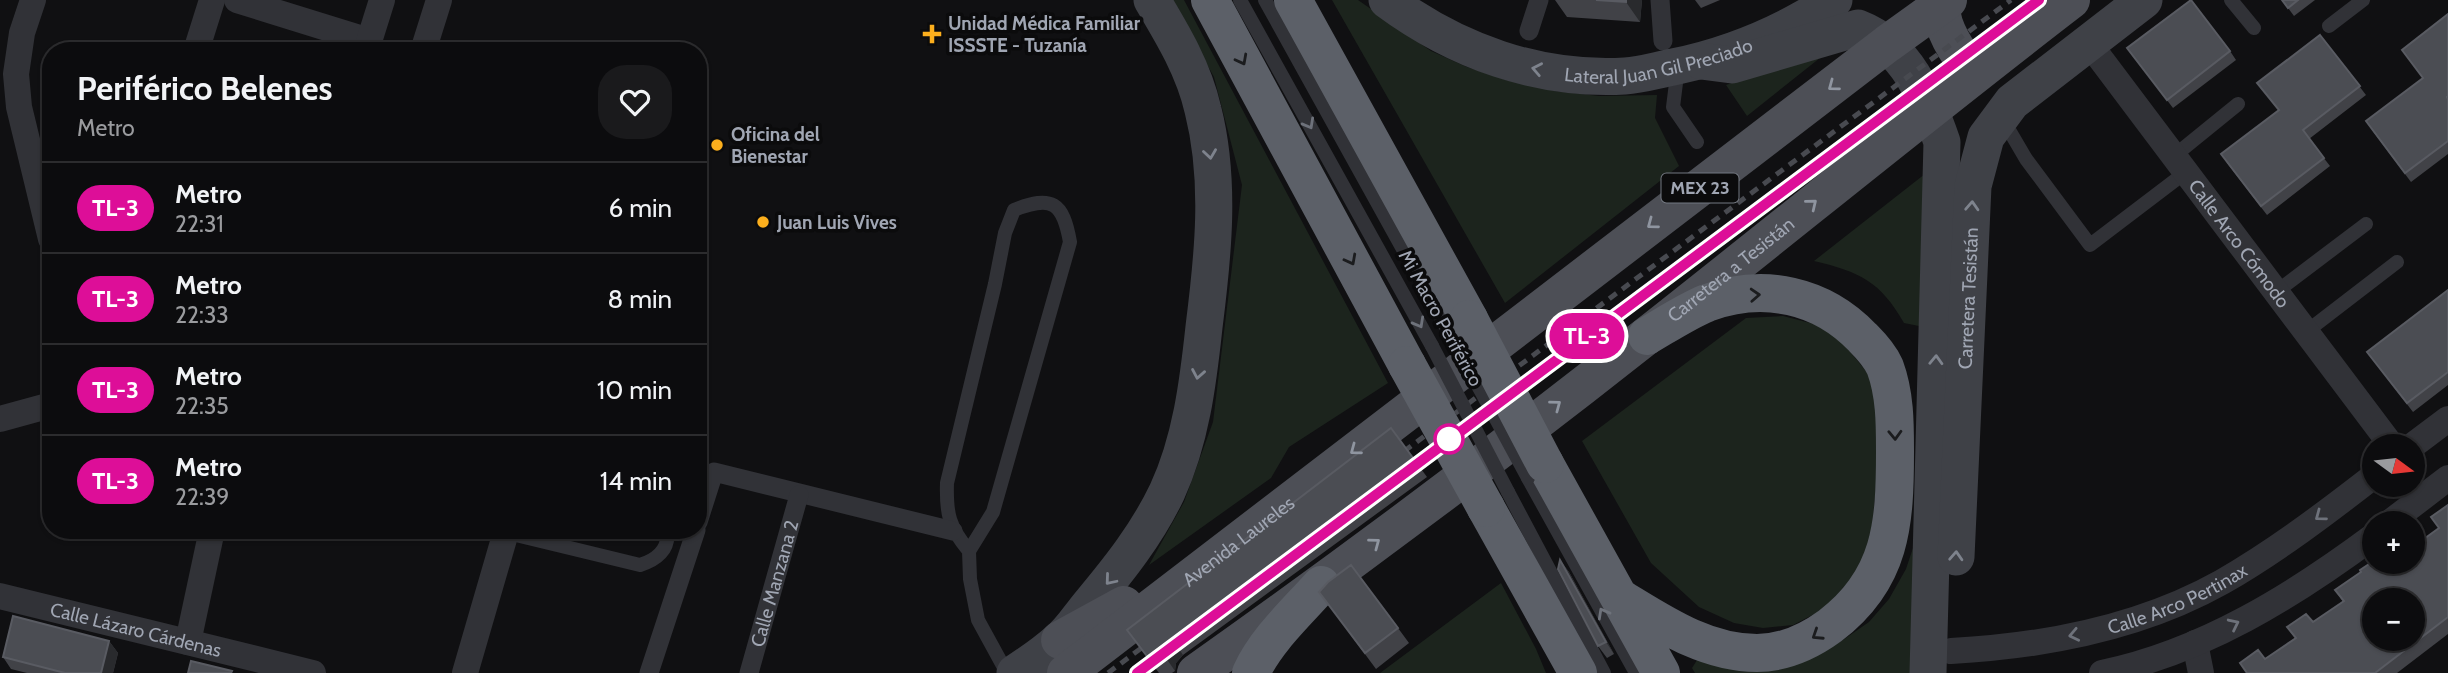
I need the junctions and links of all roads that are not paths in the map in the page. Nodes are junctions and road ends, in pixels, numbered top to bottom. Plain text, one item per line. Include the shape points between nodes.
1 (33, 0) edge
2 (212, 0) edge
3 (237, 0) edge
4 (382, 0) edge
5 (439, 0) edge
6 (1152, 0) edge
7 (1210, 0) edge
8 (1240, 0) edge
9 (1265, 0) edge
10 (1293, 0) edge
11 (1387, 0) edge
12 (1539, 0) edge
13 (1660, 0) edge
14 (2071, 0) edge
15 (2144, 0) edge
16 (2231, 0) edge
17 (2363, 0) edge
18 (1830, 1) edge
19 (1944, 2) edge
20 (267, 4) edge
21 (2329, 26) dead end
22 (2254, 28) dead end
23 (1529, 32) dead end
24 (199, 42) edge
25 (358, 42) edge
26 (369, 42) edge
27 (426, 42) edge
28 (2088, 42) junction
29 (1887, 44) junction
30 (1681, 56) junction
31 (1974, 74) junction
32 (2238, 104) dead end
33 (1931, 109) junction
34 (2000, 115) junction
35 (1697, 142) dead end
36 (2180, 164) junction
37 (42, 202) edge
38 (2366, 224) dead end
39 (2397, 262) dead end
40 (2276, 292) junction
41 (1460, 326) junction
42 (2306, 332) junction
43 (1647, 335) junction
44 (1420, 356) junction
45 (42, 407) edge
46 (0, 419) edge
47 (2448, 419) edge
48 (2383, 434) edge
49 (2426, 436) edge
50 (1537, 471) junction
51 (2448, 478) edge
52 (708, 479) edge
53 (2362, 485) edge
54 (799, 495) junction
55 (1497, 500) junction
56 (2405, 511) edge
57 (953, 531) junction
58 (210, 539) edge
59 (500, 539) edge
60 (534, 539) edge
61 (666, 539) edge
62 (693, 539) edge
63 (2362, 544) edge
64 (969, 551) junction
65 (1321, 584) junction
66 (0, 596) edge
67 (1622, 599) junction
68 (1557, 633) junction
69 (188, 642) junction
70 (2195, 643) junction
71 (1063, 656) edge
72 (1943, 666) edge
73 (313, 673) edge
74 (465, 673) edge
75 (649, 673) edge
76 (749, 673) edge
77 (1007, 673) edge
78 (1016, 673) edge
79 (1196, 673) edge
80 (1251, 673) edge
81 (1564, 673) edge
82 (1578, 673) edge
83 (1604, 673) edge
84 (1636, 673) edge
85 (1661, 673) edge
86 (2102, 673) edge
87 (2201, 673) edge

1 - 37 street via 16,74 19,107
2 - 24 street
3 - 20 street
4 - 26 street
5 - 27 street
6 -> 71 main road via 1182,50 1203,110 1214,184 1212,255 1199,369 1186,443 1167,491
7 -> 44 highway
8 -> 44 lane, Mi Macro Periférico
9 - 41 lane, Mi Macro Periférico
10 - 41 highway
30 -> 11 main road, Lateral Juan Gil Preciado via 1627,76 1566,75 1475,51 1435,32
12 - 23 street
13 - 30 street
14 - 31 main road, Carretera a Tesistán
15 - 28 main road, Carretera Tesistán
16 - 22 lane
17 - 21 lane
18 - 30 main road, Lateral Juan Gil Preciado via 1799,23 1741,49
19 - 29 main road, MEX 23
19 - 31 main road via 1946,26
20 - 25 street
28 - 34 main road, Carretera Tesistán
28 - 36 street, Calle Arco Cómodo
29 - 30 main road via 1858,28 1732,65
29 - 33 main road via 1919,84
29 -> 71 main road, Avenida Laureles / MEX 23 via 1210,561
30 - 35 lane via 1673,107
31 - 33 main road, Carretera a Tesistán
32 - 36 lane
43 -> 33 main road, Carretera a Tesistán
72 -> 33 main road via 1942,142
34 - 36 lane via 2026,159 2090,244
72 -> 34 main road, Carretera Tesistán via 1973,186 1982,147
36 - 40 street, Calle Arco Cómodo
38 - 40 lane
39 - 42 lane
40 - 42 street, Calle Arco Cómodo
41 - 50 highway, bridge
42 - 48 street, Calle Arco Cómodo
65 -> 43 main road, Carretera a Tesistán
43 -> 67 highway via 1707,303 1750,294 1782,294 1826,308 1850,325 1884,365 1893,392 1893,523 1867,589 1847,613 1813,639 1786,650 1758,653 1709,645 1675,631
44 - 55 highway, bridge
45 - 46 street
47 - 49 street
50 - 67 highway
84 -> 50 lane
51 - 56 street
52 - 54 street
53 -> 72 street, Calle Arco Pertinax via 2281,545 2221,583 2169,608 2116,627
54 - 57 street
54 - 76 street, Calle Manzana 2
55 - 68 highway
55 - 83 lane
57 - 64 lane
57 - 64 lane via 946,507 947,483 1005,233 1014,210 1037,201 1055,206 1065,217 1070,242 993,512
58 - 69 street
59 - 74 street
60 - 61 lane via 639,565 654,560 664,550
62 - 75 street
70 -> 63 street via 2310,582
64 - 77 lane via 978,620
65 - 79 main road
65 - 80 highway via 1271,641
66 - 69 street, Calle Lázaro Cárdenas
67 - 85 highway
68 - 81 highway
68 - 82 highway
69 - 73 street, Calle Lázaro Cárdenas
70 - 86 street
70 - 87 street
71 - 78 main road

